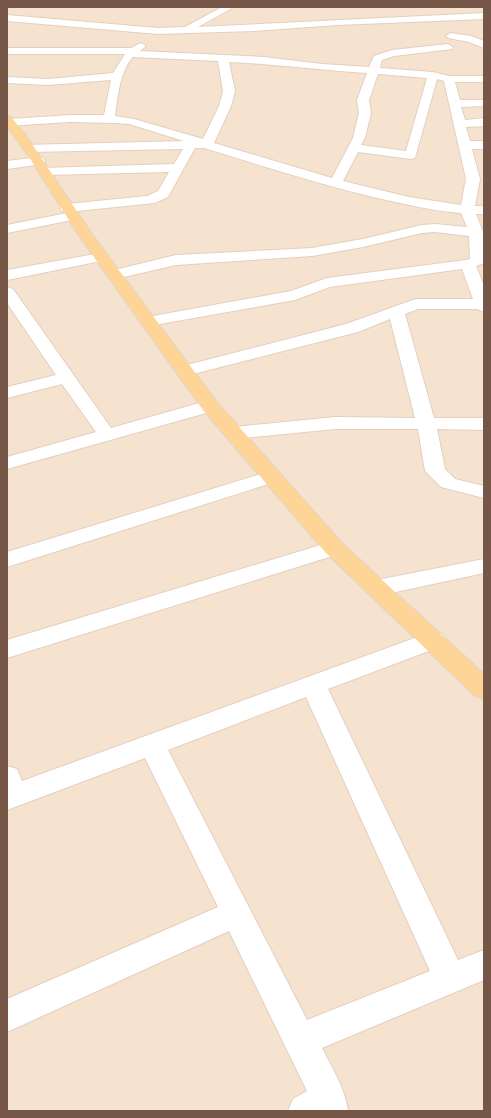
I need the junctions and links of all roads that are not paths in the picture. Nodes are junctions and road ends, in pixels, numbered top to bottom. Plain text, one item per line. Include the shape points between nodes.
1 (229, 7) edge
2 (420, 7) edge
3 (484, 16) edge
4 (7, 18) edge
5 (435, 18) junction
6 (185, 30) junction
7 (174, 31) junction
8 (477, 31) dead end
9 (448, 34) junction
10 (484, 45) edge
11 (7, 51) edge
12 (131, 52) junction
13 (223, 58) junction
14 (374, 70) junction
15 (442, 75) junction
16 (117, 76) junction
17 (484, 79) edge
18 (7, 80) edge
19 (484, 103) edge
20 (455, 104) junction
21 (109, 118) junction
22 (9, 121) edge
23 (484, 122) edge
24 (459, 124) junction
25 (207, 144) junction
26 (191, 145) junction
27 (464, 145) junction
28 (484, 145) edge
29 (353, 148) junction
30 (38, 160) junction
31 (7, 165) edge
32 (177, 168) junction
33 (478, 179) edge
34 (336, 184) junction
35 (467, 210) junction
36 (484, 210) edge
37 (69, 212) junction
38 (7, 229) edge
39 (476, 232) junction
40 (101, 257) junction
41 (468, 264) junction
42 (7, 274) edge
43 (115, 274) junction
44 (7, 292) edge
45 (484, 305) edge
46 (396, 311) junction
47 (148, 321) junction
48 (185, 371) junction
49 (67, 377) junction
50 (7, 393) edge
51 (210, 406) junction
52 (426, 424) junction
53 (484, 424) edge
54 (234, 433) junction
55 (107, 435) junction
56 (7, 463) edge
57 (271, 477) junction
58 (484, 492) edge
59 (334, 548) junction
60 (7, 560) edge
61 (484, 566) edge
62 (377, 588) junction
63 (434, 640) junction
64 (7, 649) edge
65 (313, 685) junction
66 (484, 689) edge
67 (152, 745) junction
68 (10, 790) edge
69 (236, 913) junction
70 (484, 965) edge
71 (450, 979) junction
72 (7, 1016) edge
73 (300, 1040) junction
74 (322, 1107) edge

1 - 6 street
2 - 5 street
3 - 5 street
4 - 7 street
5 - 6 street
5 - 9 street
6 - 7 street
7 - 12 street
8 - 9 street
9 - 10 street
9 - 14 street via 447,51 392,53 378,58
11 - 12 street
12 - 13 street
12 - 16 street
13 - 14 street
13 - 25 street via 229,91 225,106
14 - 15 street
14 - 29 street via 363,100 365,113
15 - 17 street
15 - 20 street
15 - 29 street via 411,155
16 - 18 street via 48,82
16 - 21 street
19 - 20 street
20 - 24 street
21 - 22 street
21 - 25 street via 130,121
22 - 30 main road
23 - 24 street
24 - 27 street
25 - 26 street
25 - 34 street
26 - 30 street
26 - 32 street
27 - 28 street
27 - 33 street
29 - 34 street
30 - 31 street
30 - 32 street
30 - 37 main road
32 - 37 street via 163,194 150,200
33 - 35 street
34 - 35 street via 403,200
35 - 36 street
35 - 39 street
37 - 38 street
37 - 40 main road
39 - 41 street via 478,261
39 - 43 street via 422,229 312,252 176,260
40 - 42 street
40 - 43 main road
41 - 45 street
41 - 47 street via 327,283 295,295
43 - 47 main road
44 - 49 street via 20,321
45 - 46 street via 416,304
46 - 48 street via 330,334
46 - 52 street
47 - 48 main road
48 - 51 main road
49 - 50 street
49 - 55 street
51 - 54 main road
51 - 55 street
52 - 53 street
52 - 54 street via 335,423
52 - 58 street via 435,471 448,482
54 - 57 main road
55 - 56 street
57 - 59 main road
57 - 60 street
59 - 62 main road
59 - 64 street
61 - 62 street
62 - 63 main road
63 - 65 street
63 - 66 main road
65 - 67 street
65 - 71 street
67 - 68 street
67 - 69 street
69 - 72 street
69 - 73 street
70 - 71 street
71 - 73 street
73 - 74 street

